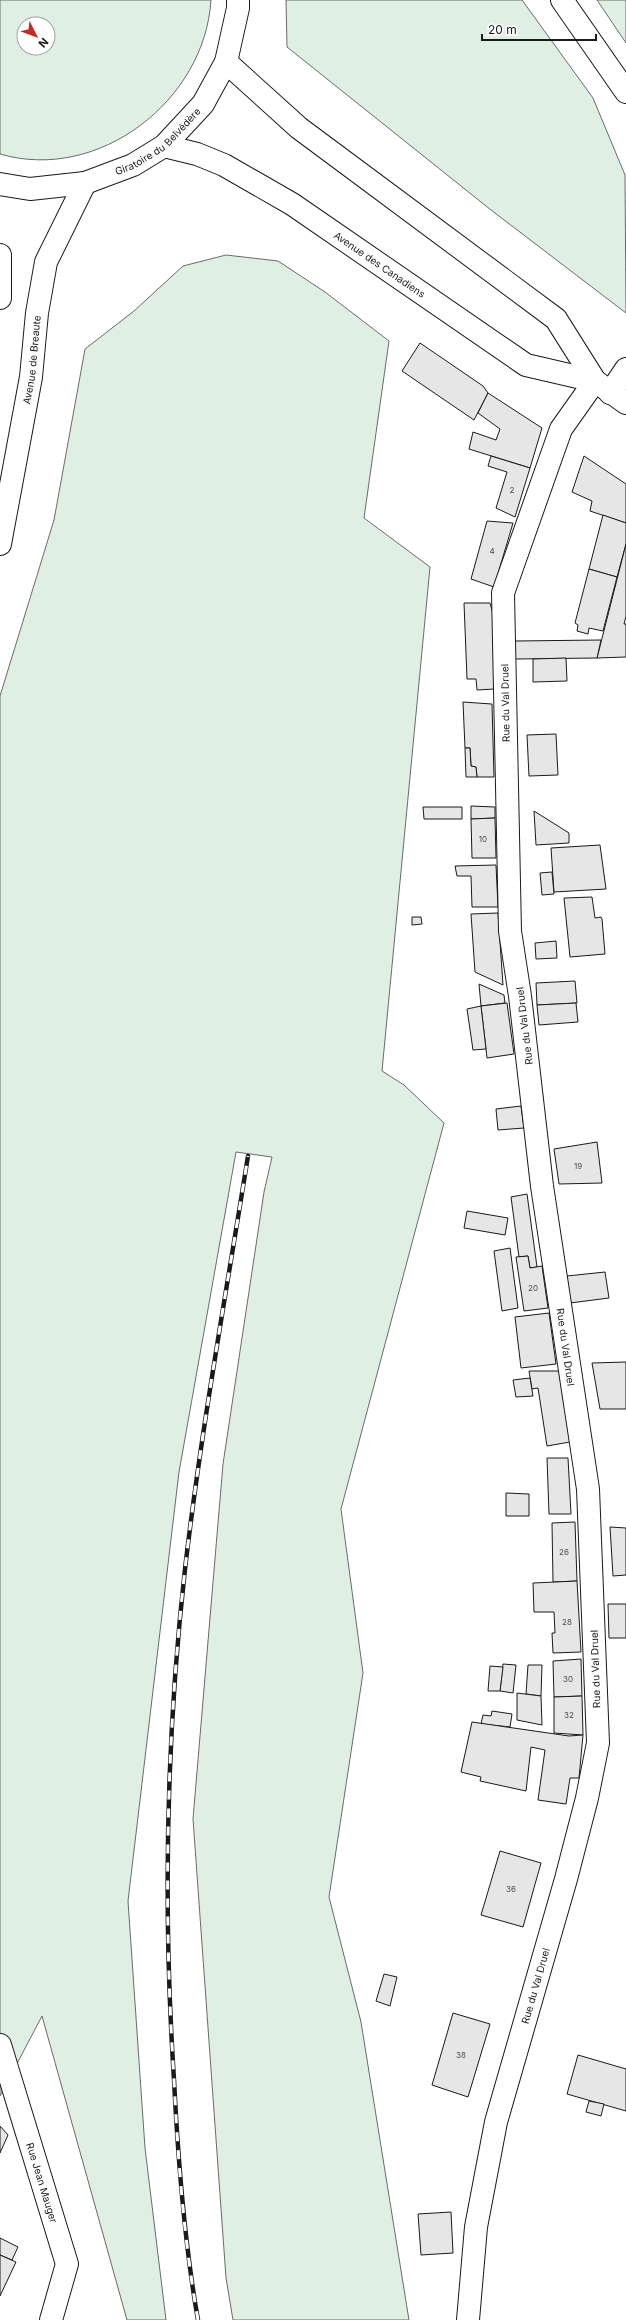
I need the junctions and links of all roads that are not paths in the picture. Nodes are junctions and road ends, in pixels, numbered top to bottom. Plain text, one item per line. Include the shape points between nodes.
1 (238, 0) edge
2 (562, 0) edge
3 (226, 62) junction
4 (626, 92) edge
5 (164, 146) junction
6 (85, 183) junction
7 (0, 184) edge
8 (0, 256) edge
9 (0, 298) edge
10 (626, 369) edge
11 (610, 392) edge
12 (0, 544) edge
13 (0, 2045) edge
14 (51, 2320) edge
15 (468, 2320) edge

1 - 3 street, Giratoire du Belvédère
2 - 4 street
3 - 5 street, Giratoire du Belvédère via 203,104
3 - 11 street via 299,128 556,319
5 - 6 street, Giratoire du Belvédère via 133,165
5 - 11 street, Avenue des Canadiens via 197,154 224,165 286,200 526,365
6 - 7 street, Giratoire du Belvédère via 30,189
6 - 12 street, Avenue de Breaute via 46,262 37,313 31,377
8 - 9 street
10 - 11 street, Rue du Val Druel
11 - 15 street, Rue du Val Druel via 561,429 503,594 510,931 542,1186 588,1489 598,1743 566,1880 496,2122 476,2227
13 - 14 street, Rue Jean Mauger via 67,2264

